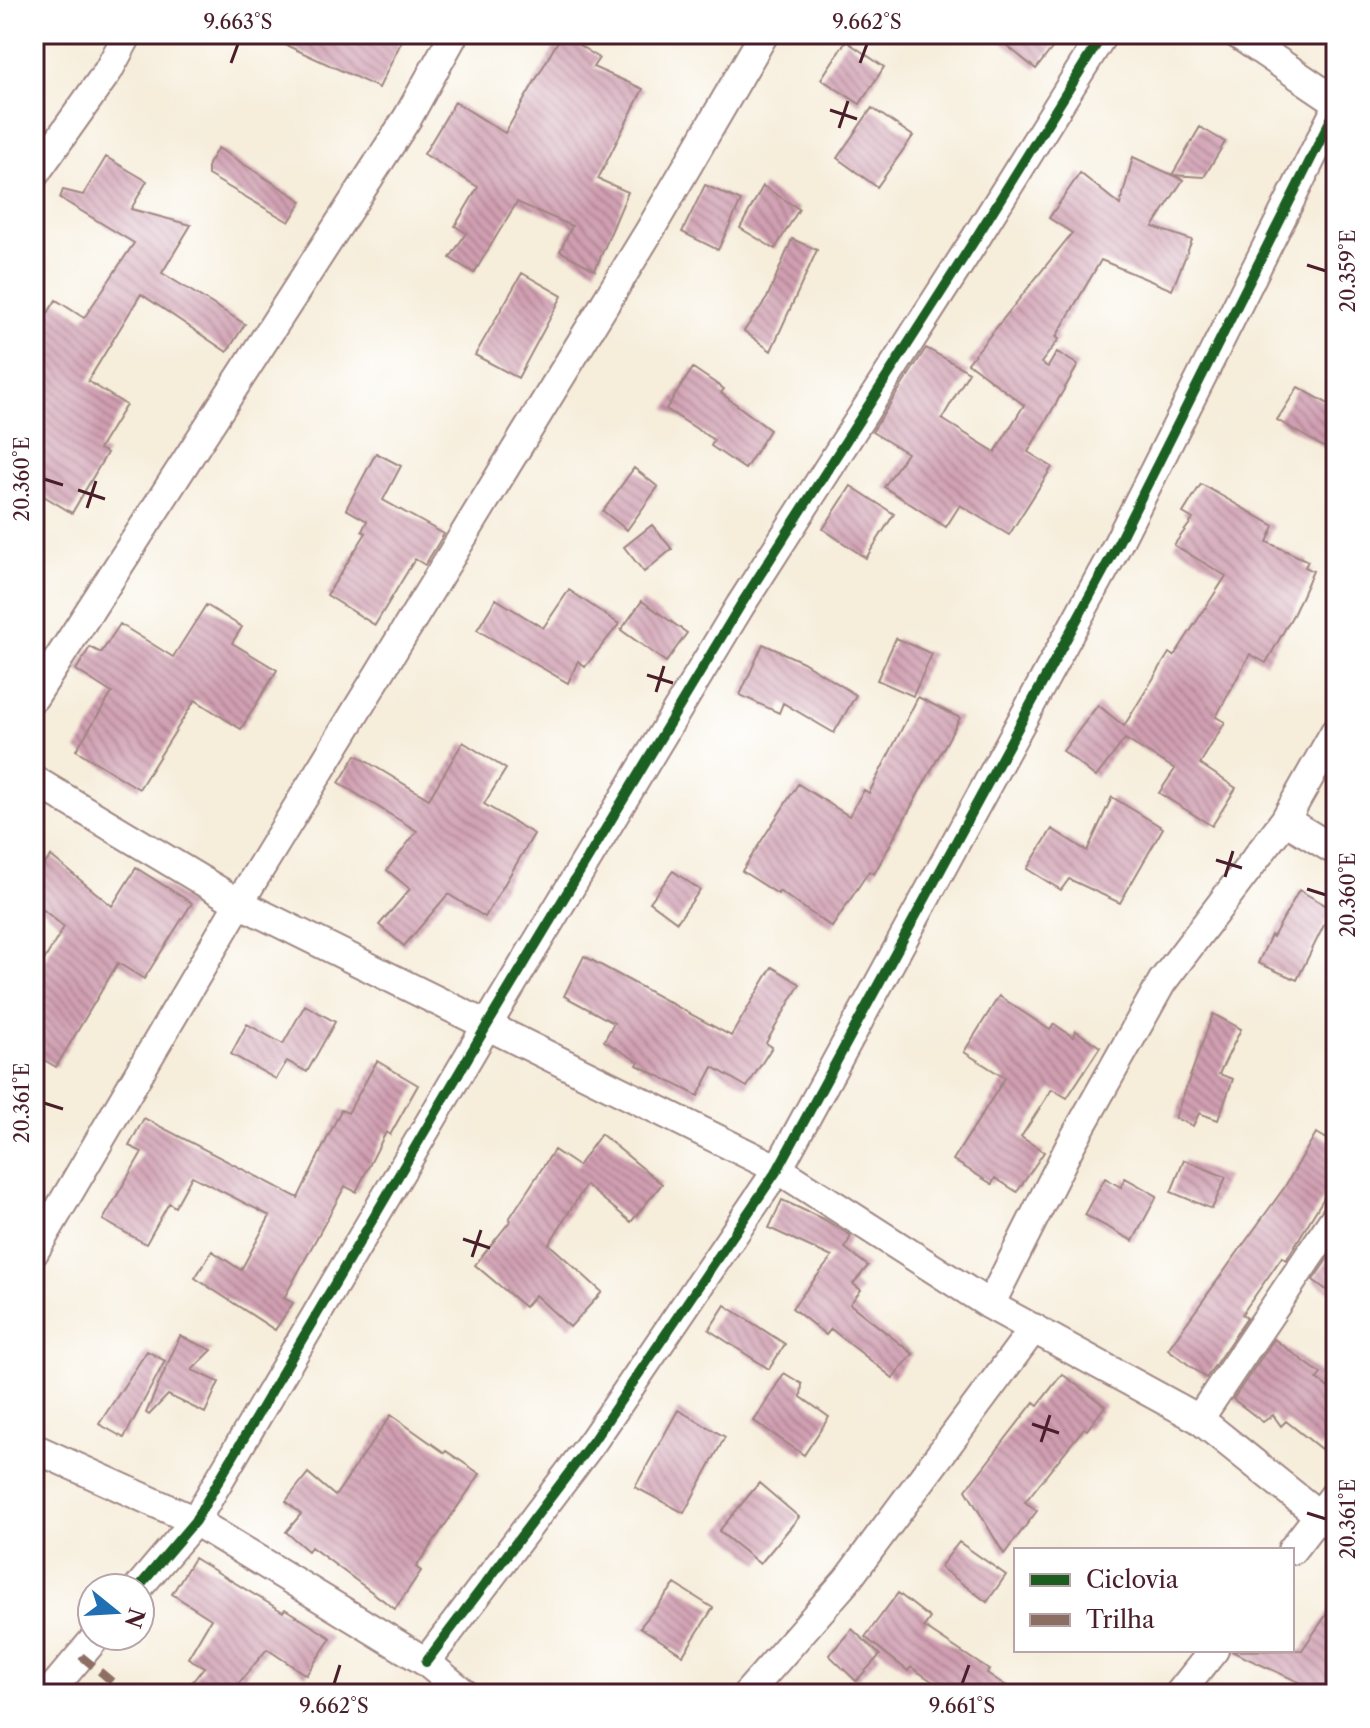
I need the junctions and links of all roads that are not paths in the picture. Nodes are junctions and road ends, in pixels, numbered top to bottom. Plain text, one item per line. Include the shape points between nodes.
1 (128, 34) edge
2 (454, 34) edge
3 (764, 34) edge
4 (1103, 34) edge
5 (1237, 34) edge
6 (1336, 101) edge
7 (1336, 109) edge
8 (34, 175) edge
9 (34, 697) edge
10 (1336, 730) edge
11 (34, 780) edge
12 (1285, 820) junction
13 (1336, 851) edge
14 (239, 903) junction
15 (486, 1027) junction
16 (778, 1169) junction
17 (1336, 1216) edge
18 (34, 1252) edge
19 (990, 1305) junction
20 (1034, 1328) junction
21 (1199, 1419) junction
22 (34, 1448) edge
23 (1331, 1512) edge
24 (195, 1521) junction
25 (1294, 1548) edge
26 (152, 1572) edge
27 (83, 1652) edge
28 (1212, 1652) edge
29 (426, 1662) junction
30 (48, 1694) edge
31 (465, 1694) edge
32 (747, 1694) edge
33 (1179, 1694) edge

1 - 8 street
2 - 9 street via 408,117
3 - 14 street via 642,244
4 - 15 street via 740,606
5 - 6 street
7 - 16 street via 1112,555
10 - 12 street
11 - 14 street
12 - 13 street
12 - 19 street via 1162,982 1071,1144
14 - 15 street
14 - 18 street
15 - 16 street
15 - 24 street
16 - 19 street
16 - 29 street via 593,1441
17 - 21 street
19 - 20 street
20 - 21 street
20 - 32 street via 847,1580
21 - 23 street
22 - 24 street
23 - 25 street
24 - 26 street
24 - 29 street
27 - 30 street
28 - 33 street
29 - 31 street

